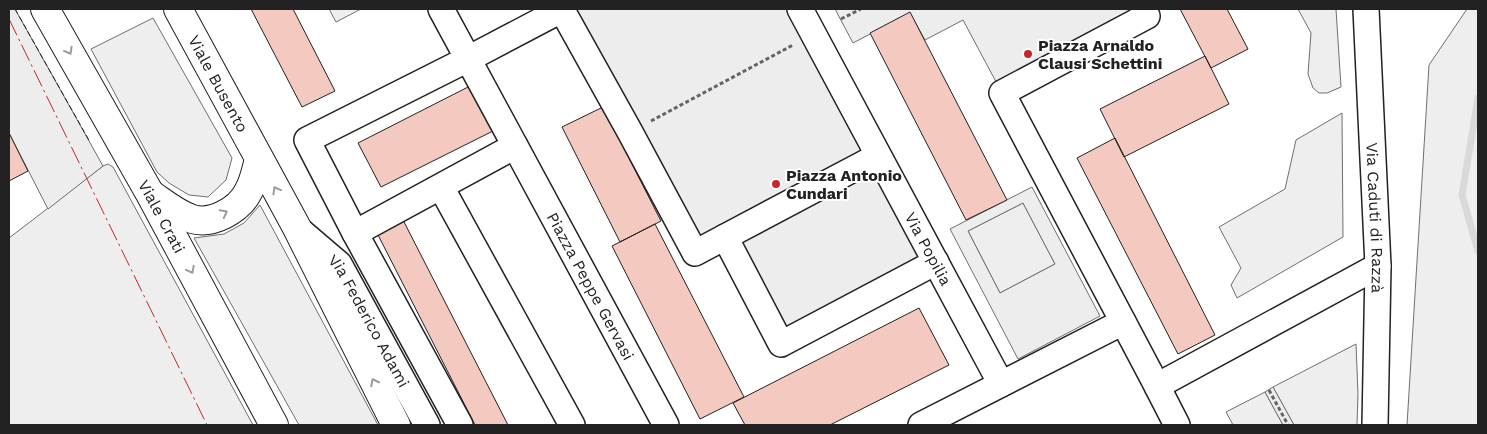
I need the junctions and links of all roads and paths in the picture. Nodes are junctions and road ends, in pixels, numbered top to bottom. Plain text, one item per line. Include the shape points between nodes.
1 (45, 9) edge
2 (178, 9) edge
3 (441, 9) edge
4 (563, 9) edge
5 (800, 9) edge
6 (861, 9) edge
7 (1143, 9) edge
8 (1366, 9) edge
9 (841, 20) dead end
10 (794, 44) dead end
11 (468, 59) junction
12 (630, 132) junction
13 (515, 146) junction
14 (878, 156) junction
15 (259, 159) junction
16 (441, 187) junction
17 (149, 192) junction
18 (296, 226) junction
19 (355, 232) junction
20 (725, 237) junction
21 (936, 262) junction
22 (1378, 266) junction
23 (1123, 322) junction
24 (1001, 384) junction
25 (1157, 386) junction
26 (1269, 390) dead end
27 (932, 423) edge
28 (274, 425) edge
29 (396, 425) edge
30 (427, 425) edge
31 (460, 425) edge
32 (572, 425) edge
33 (666, 425) edge
34 (1177, 425) edge
35 (1288, 425) edge
36 (1374, 425) edge

1 -> 17 main road, Viale Crati
2 - 15 main road, Viale Busento
3 - 11 street, Piazza Peppe Gervasi
4 - 11 street
4 - 12 street
5 - 14 street, Via Popilia
6 - 9 path
7 - 23 street via 1146,16 1002,93
8 - 22 street, Via Caduti di Razzà
10 - 12 path
11 - 13 street, Piazza Peppe Gervasi
11 - 19 street via 307,140
12 - 20 street via 695,253
13 - 16 street
13 - 33 street, Piazza Peppe Gervasi
14 - 20 street
14 - 21 street, Via Popilia
17 -> 15 main road via 176,212 194,220 219,217 236,207 248,193
18 -> 15 main road, Via Federico Adami
16 - 19 street
16 - 32 street
17 -> 28 main road, Viale Crati
29 -> 18 main road, Via Federico Adami
18 - 30 street, Via Federico Adami via 339,264
19 - 31 street
20 - 21 street via 781,344
21 - 24 street, Via Popilia
22 - 25 street
22 - 36 street, Via Caduti di Razzà
23 - 24 street
23 - 25 street
24 - 27 street
25 - 34 street
26 - 35 path

